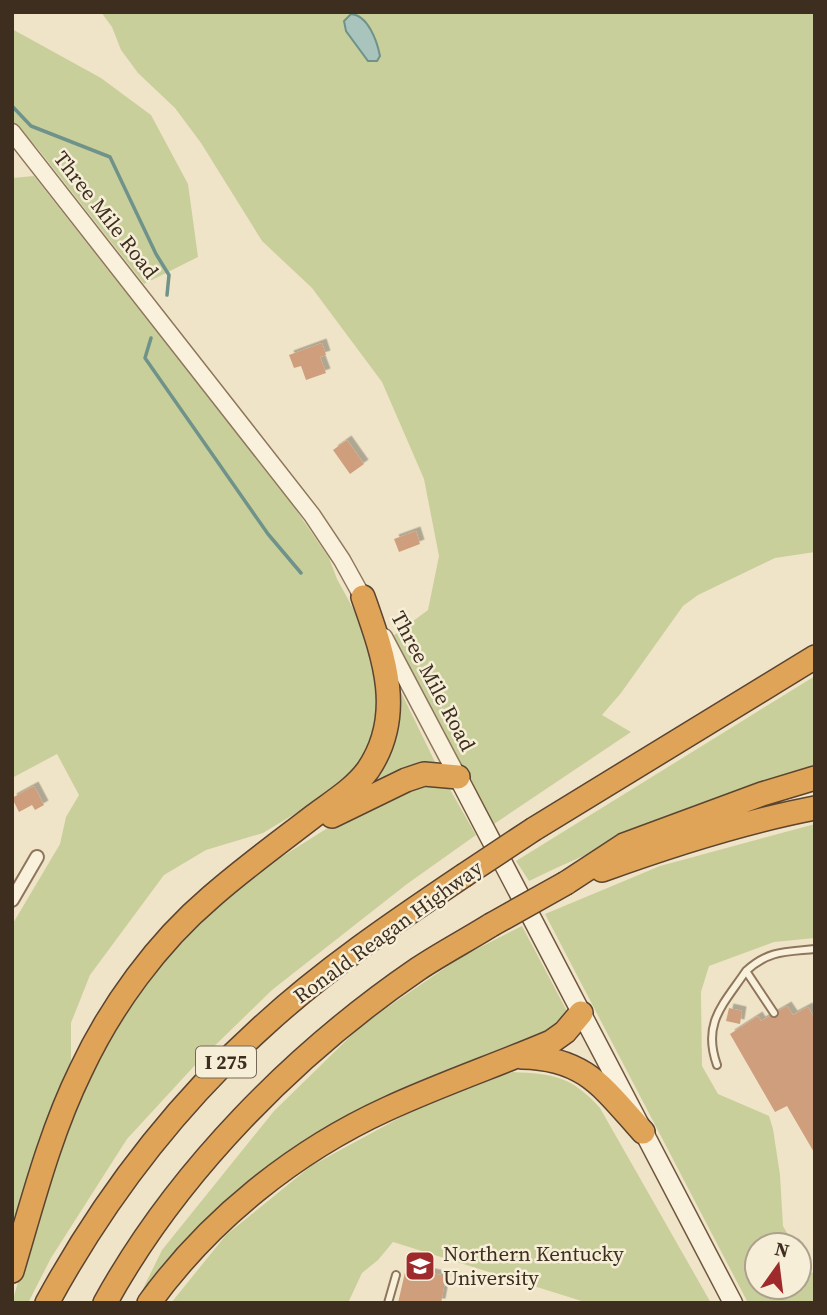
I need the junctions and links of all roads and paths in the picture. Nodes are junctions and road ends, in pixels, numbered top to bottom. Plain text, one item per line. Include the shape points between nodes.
1 (12, 132) edge
2 (363, 597) junction
3 (815, 644) edge
4 (815, 657) edge
5 (755, 693) junction
6 (458, 777) junction
7 (815, 778) edge
8 (815, 807) edge
9 (285, 839) junction
10 (37, 857) dead end
11 (566, 883) junction
12 (12, 900) edge
13 (815, 948) edge
14 (746, 971) junction
15 (581, 1013) junction
16 (774, 1013) dead end
17 (516, 1057) junction
18 (717, 1065) dead end
19 (643, 1132) junction
20 (12, 1271) edge
21 (396, 1275) dead end
22 (47, 1303) edge
23 (105, 1303) edge
24 (149, 1303) edge
25 (388, 1303) edge
26 (733, 1303) edge

1 - 2 street, Three Mile Road via 312,515
2 - 6 street, Three Mile Road
2 - 9 highway via 388,682 385,730 368,770
3 - 5 highway
4 - 5 highway, Ronald Reagan Highway / I 275
5 - 22 highway, Ronald Reagan Highway / I 275, bridge via 463,876 334,967 261,1027 123,1181
6 - 9 highway via 424,774 406,780
6 - 15 main road, Three Mile Road
7 - 11 highway via 624,845
8 - 11 highway, I 275 via 669,846
9 - 20 highway via 196,909 151,960 110,1018 80,1070 62,1115
10 - 12 street
11 - 23 highway, I 275, bridge via 419,969 327,1038 199,1168
13 - 14 lane via 777,953 759,959
14 - 16 lane
14 - 18 lane via 711,1030
15 - 17 highway via 551,1042
15 - 19 main road, Three Mile Road
17 - 19 highway via 557,1060 588,1075
17 - 24 highway via 387,1109 311,1150 221,1222
19 - 26 main road, Three Mile Road
21 - 25 lane

